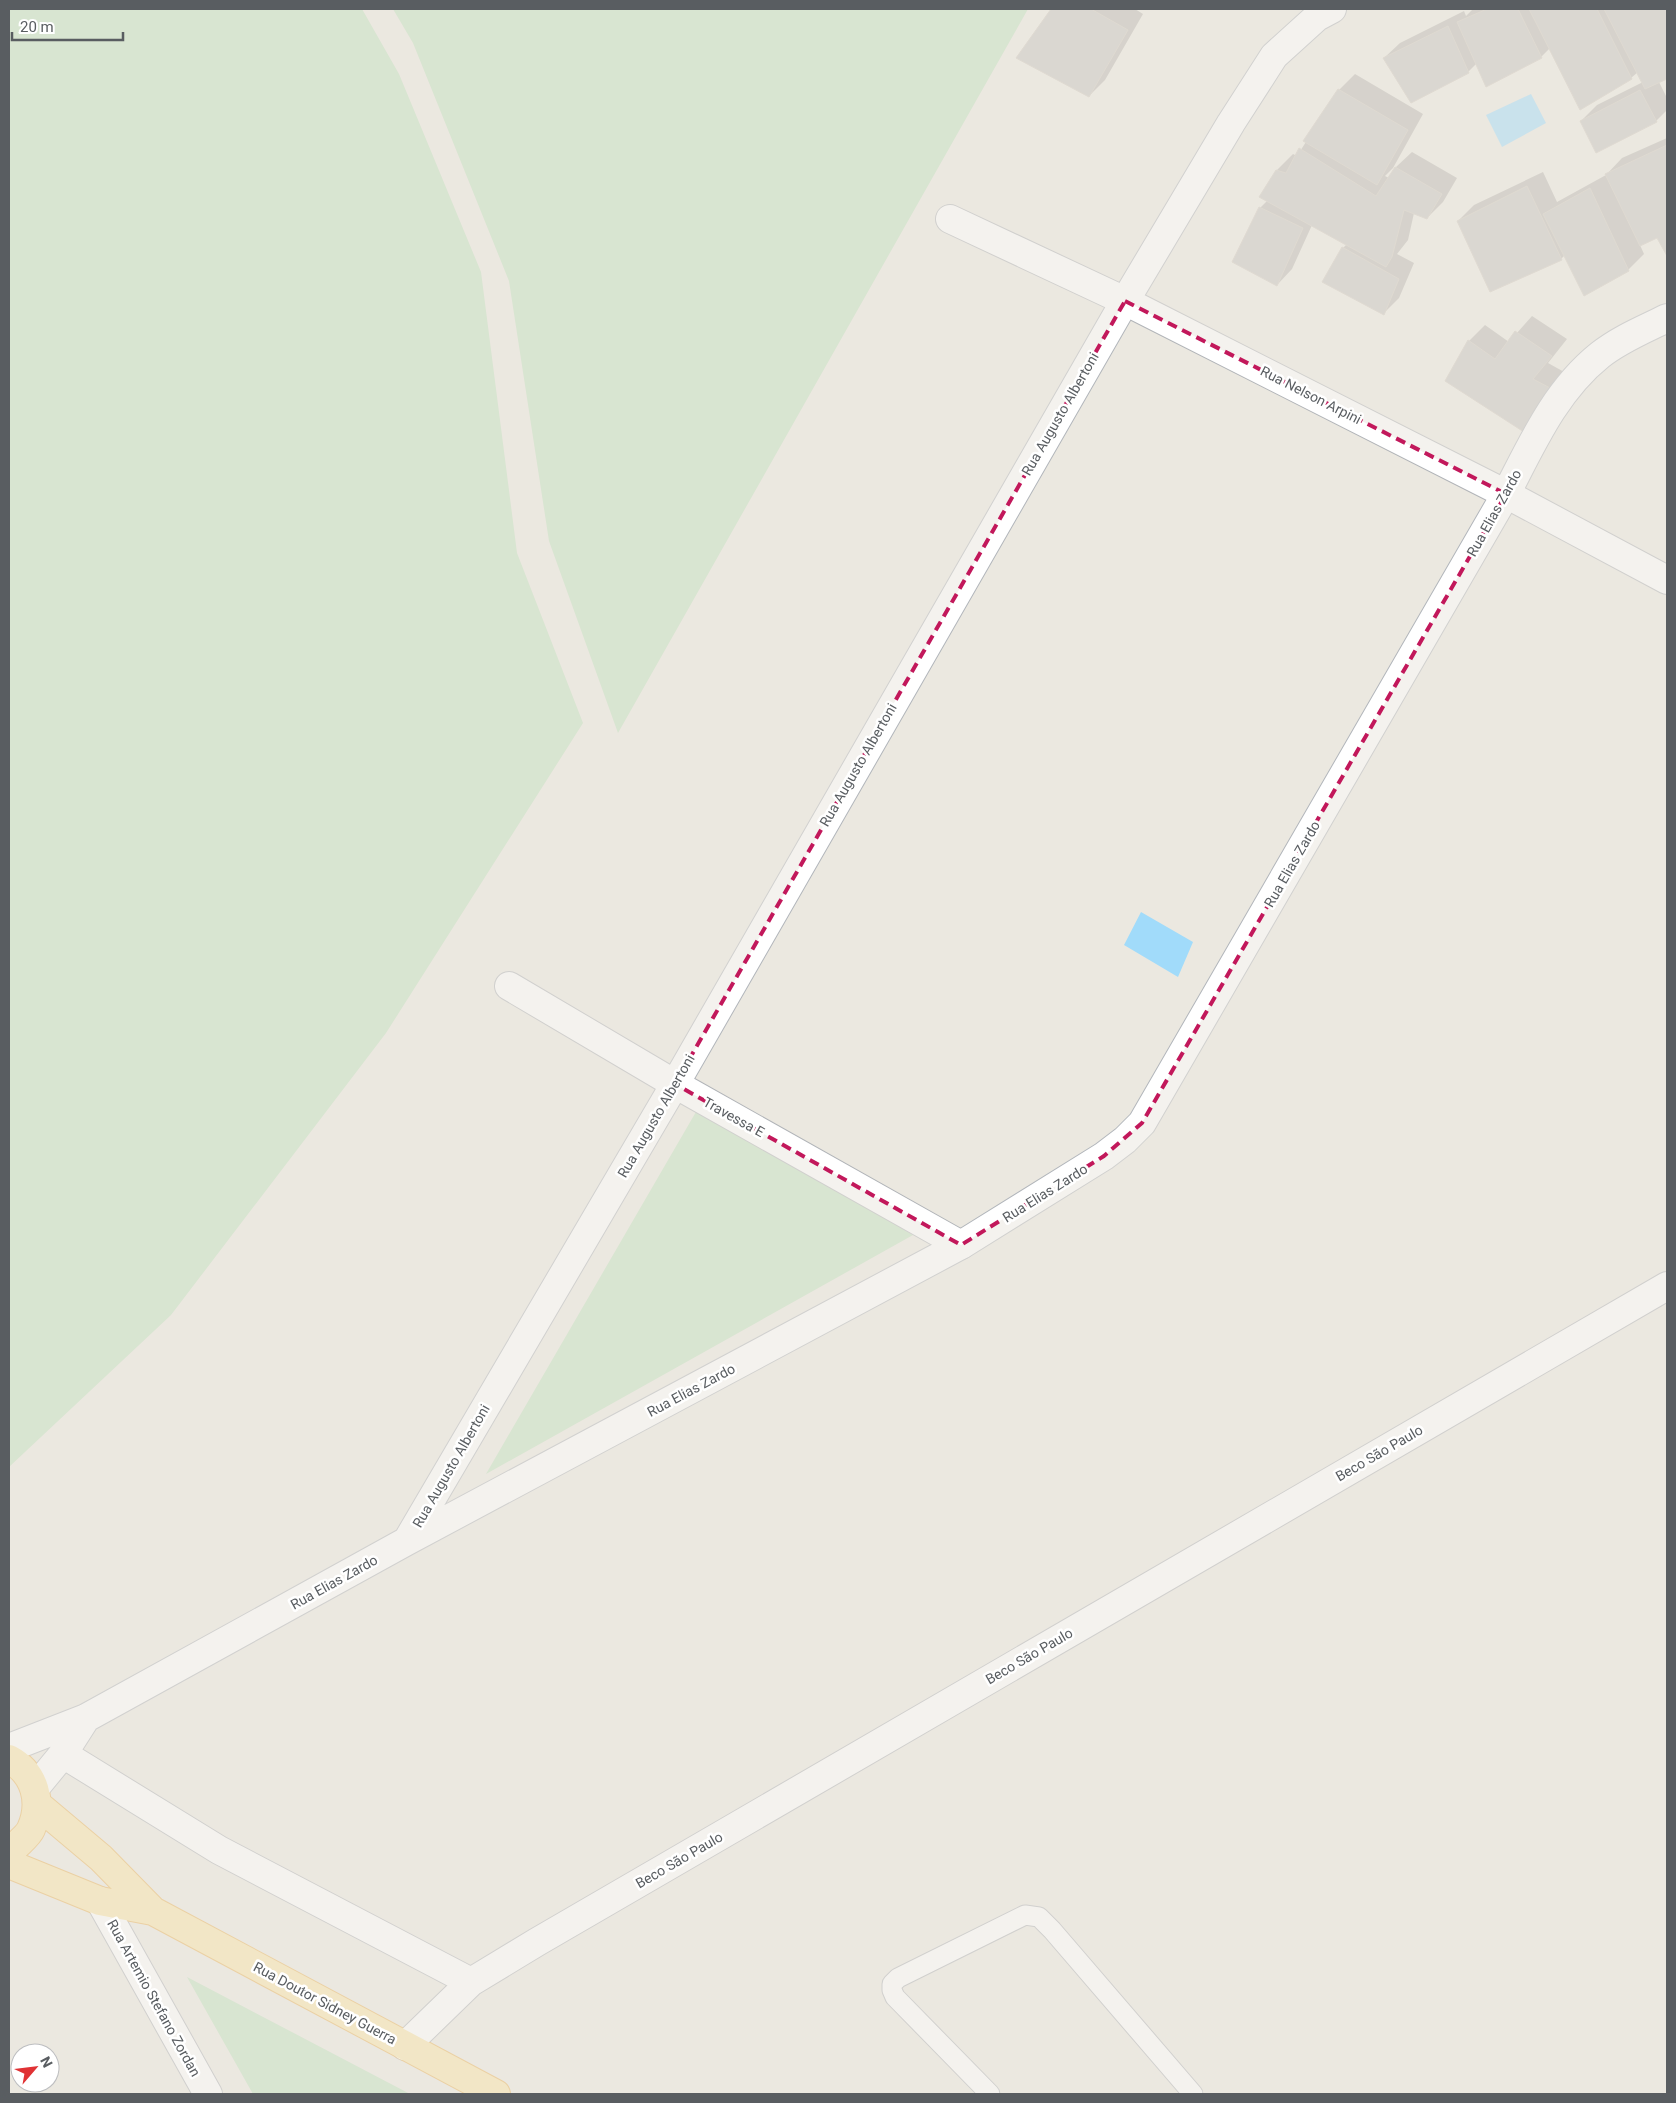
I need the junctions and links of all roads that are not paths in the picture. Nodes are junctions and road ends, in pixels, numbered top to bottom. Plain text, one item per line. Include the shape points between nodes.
1 (1332, 9) edge
2 (950, 220) dead end
3 (1125, 301) junction
4 (1667, 318) edge
5 (1506, 494) junction
6 (1667, 580) edge
7 (509, 986) dead end
8 (675, 1084) junction
9 (961, 1245) junction
10 (1667, 1286) edge
11 (407, 1541) junction
12 (86, 1718) junction
13 (9, 1748) edge
14 (63, 1754) junction
15 (9, 1759) edge
16 (36, 1796) junction
17 (9, 1850) edge
18 (9, 1864) edge
19 (100, 1901) junction
20 (153, 1911) junction
21 (471, 1982) junction
22 (405, 2046) junction
23 (208, 2094) edge
24 (496, 2094) edge
25 (990, 2094) edge
26 (1193, 2094) edge

1 - 3 street, Rua Augusto Albertoni via 1317,17 1274,56
2 - 3 street, Rua Nelson Arpini
3 - 5 street, Rua Nelson Arpini
3 - 8 street, Rua Augusto Albertoni
4 - 5 street, Rua Elias Zardo via 1600,355 1577,377 1552,406
5 - 6 street, Rua Nelson Arpini
5 - 9 street, Rua Elias Zardo via 1142,1123 1104,1156
7 - 8 street, Travessa E
8 - 9 street, Travessa E
8 - 11 street, Rua Augusto Albertoni
9 - 11 street, Rua Elias Zardo
10 - 21 street, Beco São Paulo
11 - 12 street, Rua Elias Zardo
12 - 13 street, Rua Elias Zardo
12 - 14 street
14 - 16 street
14 - 21 street via 218,1850
15 - 16 main road, Rua Doutor Sidney Guerra via 20,1765
16 - 17 main road via 31,1830
16 - 20 main road, Rua Doutor Sidney Guerra
18 - 19 main road, Rua Doutor Sidney Guerra
19 - 20 main road, Rua Doutor Sidney Guerra
19 - 23 street, Rua Artemio Stefano Zordan
20 - 22 main road, Rua Doutor Sidney Guerra
21 - 22 street, Beco São Paulo
22 - 24 main road, Rua Doutor Sidney Guerra
25 - 26 lane via 895,1997 892,1984 898,1978 1025,1915 1039,1917 1052,1930

